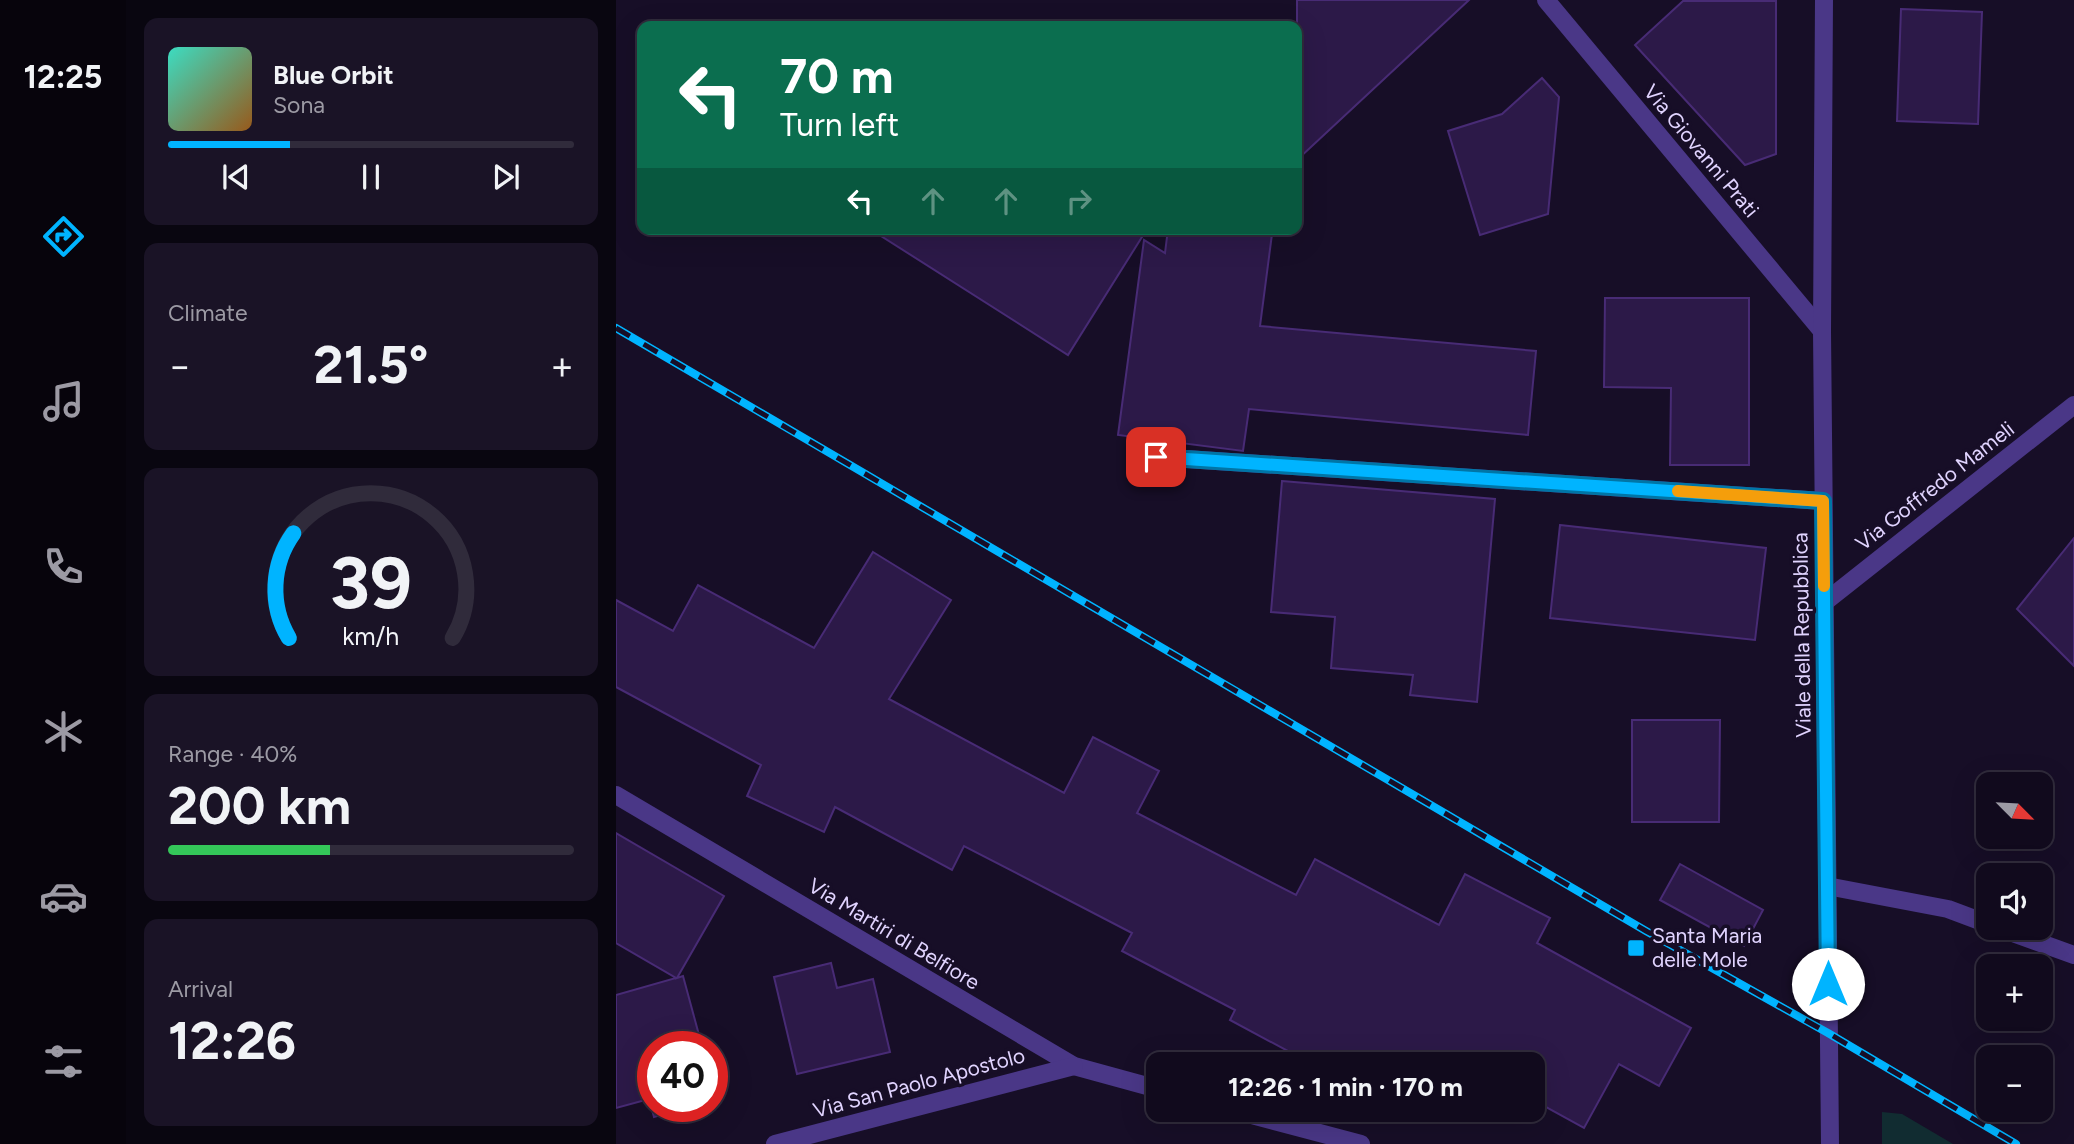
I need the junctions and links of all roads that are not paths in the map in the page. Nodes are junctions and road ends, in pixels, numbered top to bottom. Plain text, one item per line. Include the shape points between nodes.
1 (1546, 0) edge
2 (1824, 0) edge
3 (1822, 331) junction
4 (2074, 405) edge
5 (1156, 457) dead end
6 (1823, 501) junction
7 (1825, 603) junction
8 (616, 796) edge
9 (1827, 886) junction
10 (1976, 919) edge
11 (2032, 940) edge
12 (2074, 955) edge
13 (1074, 1066) junction
14 (1146, 1086) edge
15 (1278, 1122) edge
16 (775, 1144) edge
17 (1361, 1144) edge
18 (1830, 1144) edge

1 - 3 street, Via Giovanni Prati
2 - 3 street, Viale della Repubblica
3 - 6 street, Viale della Repubblica
4 - 7 street, Via Goffredo Mameli
5 - 6 street
6 - 7 street, Viale della Repubblica
7 - 9 street, Viale della Repubblica
8 - 13 street, Via Martiri di Belfiore
9 - 10 street via 1948,909
9 - 18 street, Viale della Repubblica
11 - 12 street
13 - 14 street, Via Martiri di Belfiore
13 - 16 street, Via San Paolo Apostolo
15 - 17 street

